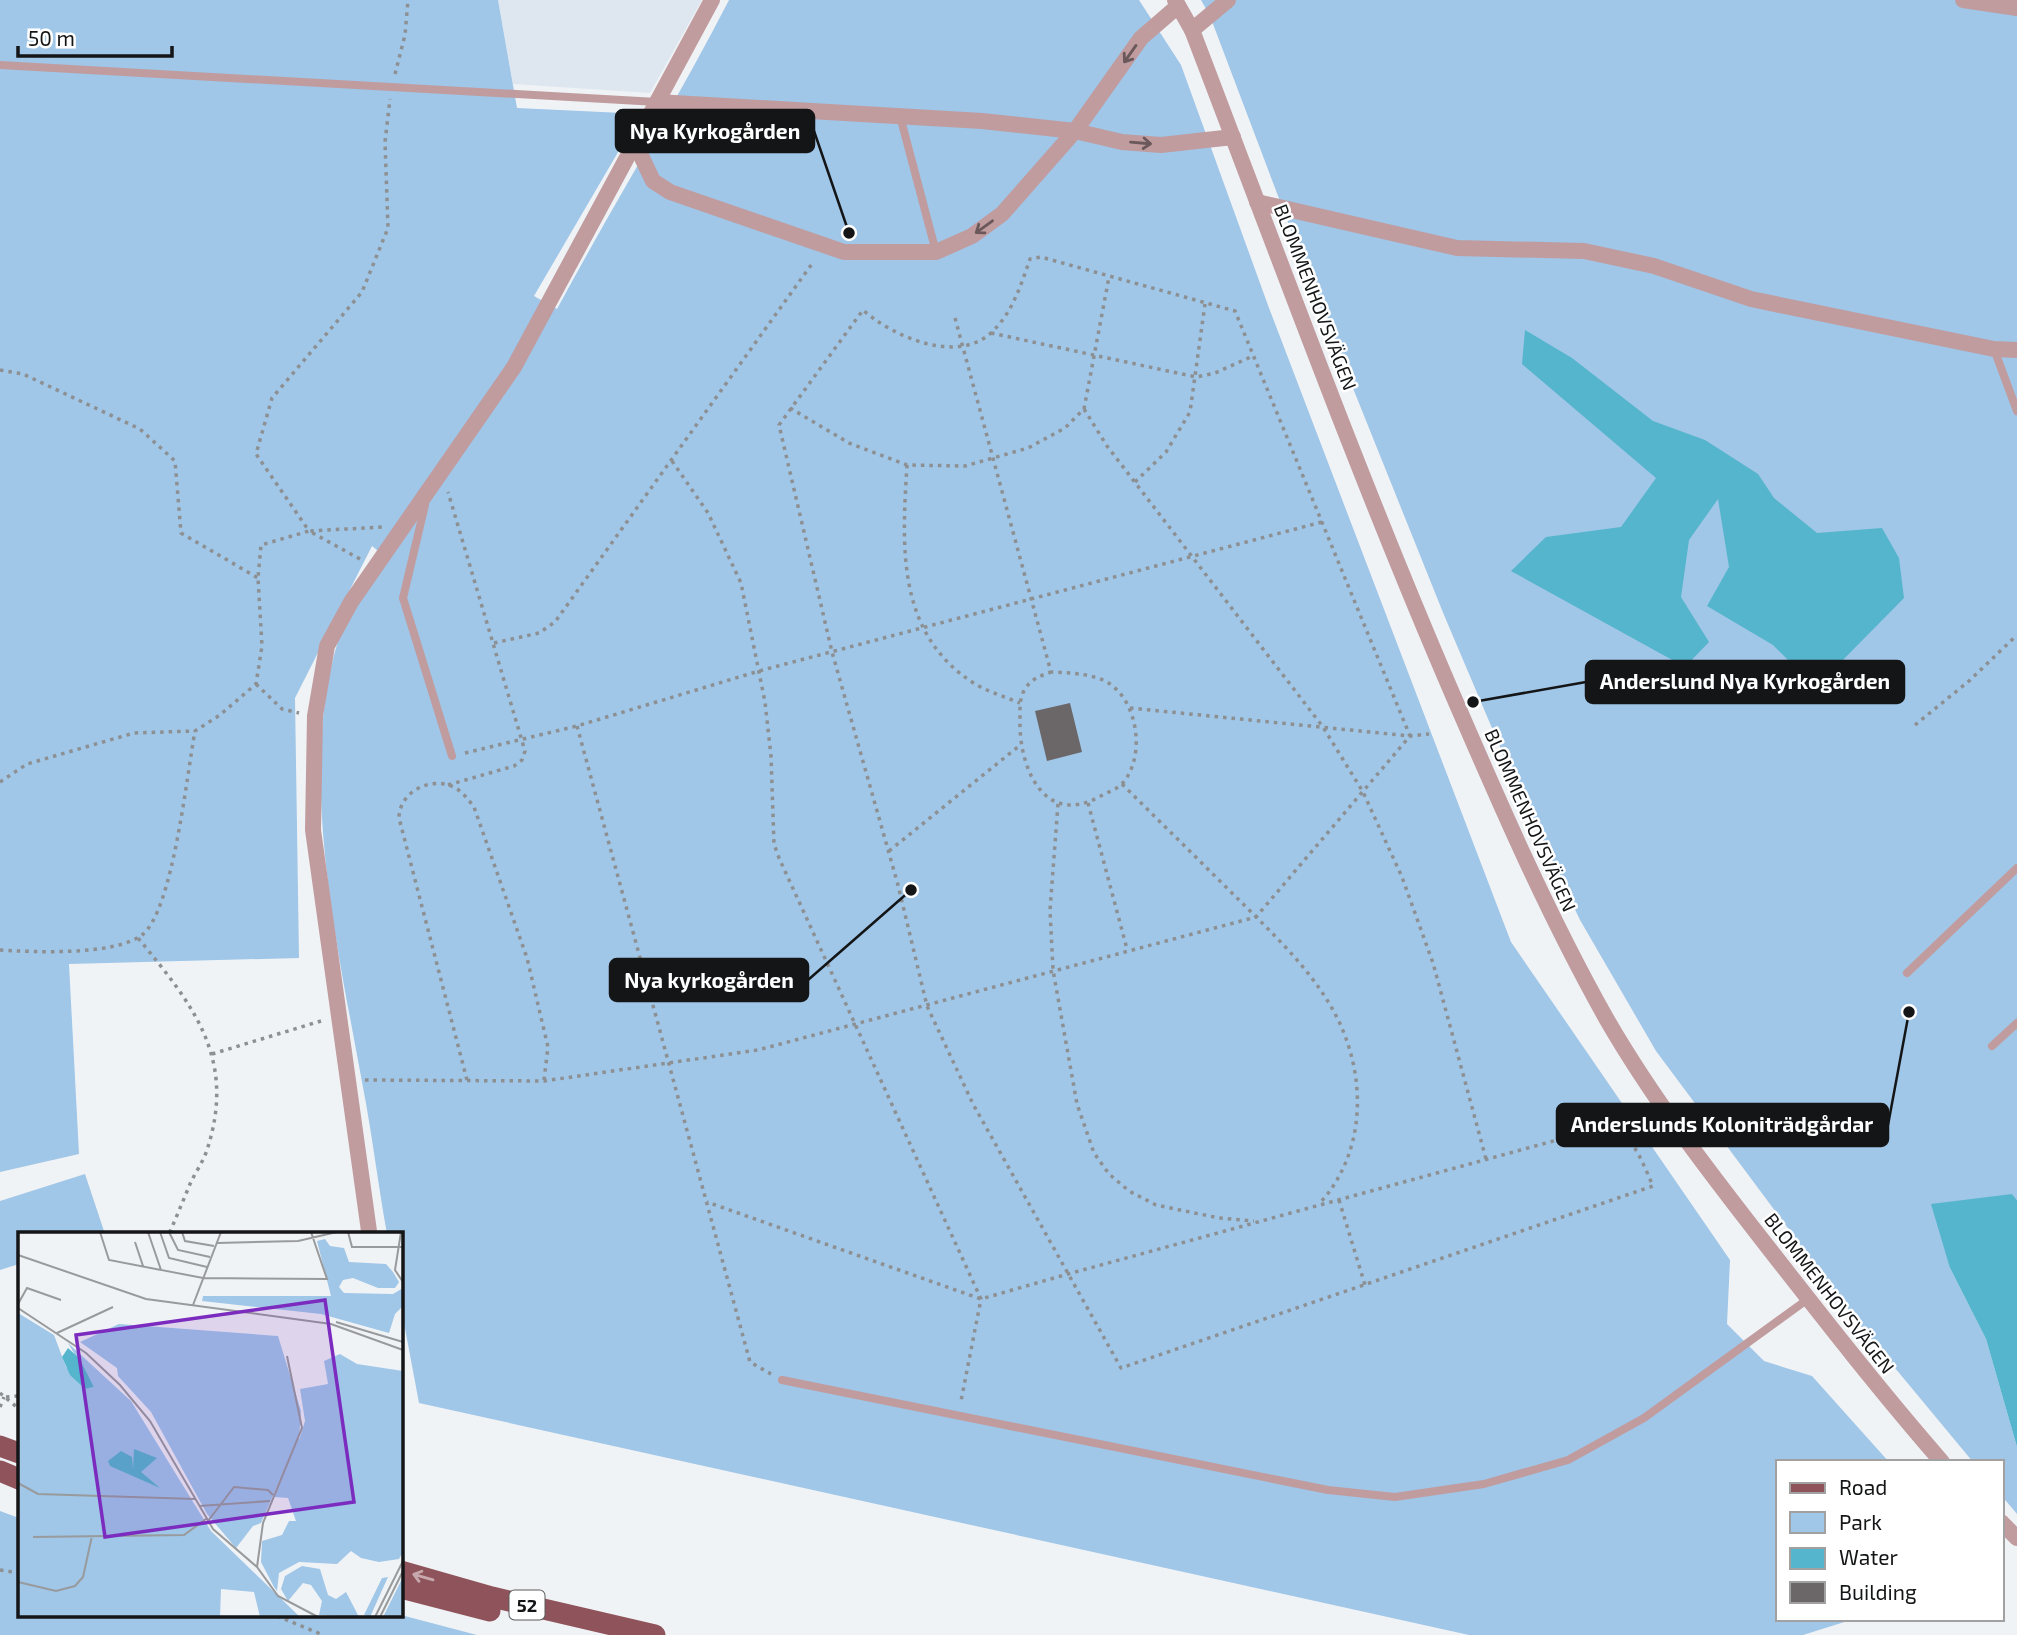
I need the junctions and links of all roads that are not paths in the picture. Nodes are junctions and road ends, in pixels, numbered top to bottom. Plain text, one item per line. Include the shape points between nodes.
1 (712, 0) edge
2 (1228, 0) edge
3 (1963, 0) edge
4 (1176, 3) edge
5 (2017, 8) edge
6 (1192, 30) junction
7 (0, 65) edge
8 (657, 102) junction
9 (900, 116) junction
10 (1075, 131) junction
11 (1233, 138) junction
12 (635, 143) junction
13 (1257, 202) junction
14 (936, 252) junction
15 (1994, 349) junction
16 (2017, 350) edge
17 (2017, 411) edge
18 (428, 491) junction
19 (452, 756) road end
20 (2017, 868) edge
21 (1907, 973) dead end
22 (2017, 1023) edge
23 (1992, 1046) dead end
24 (369, 1231) dead end
25 (1808, 1299) junction
26 (782, 1380) road end
27 (0, 1446) edge
28 (18, 1453) edge
29 (1940, 1460) edge
30 (0, 1471) edge
31 (18, 1479) edge
32 (2003, 1524) edge
33 (2017, 1538) edge
34 (402, 1571) edge
35 (402, 1588) edge
36 (594, 1635) edge
37 (655, 1635) edge

1 - 8 street
2 - 6 street
3 - 5 street
4 - 6 street, BLOMMENHOVSVÄGEN
4 -> 10 street via 1141,38
6 - 11 street, BLOMMENHOVSVÄGEN
7 - 8 lane
8 - 9 street
8 - 12 street
9 - 10 street
9 - 14 lane
10 -> 11 street via 1161,145
10 -> 14 street via 1002,214 972,236
11 - 13 street, BLOMMENHOVSVÄGEN
12 - 14 street via 653,181 670,192 865,254
12 - 18 street via 514,368
13 - 15 street via 1457,248 1584,251 1654,266 1751,299
13 - 25 street, BLOMMENHOVSVÄGEN via 1425,630 1561,937 1646,1080
15 - 16 street
15 - 17 lane
18 - 19 lane via 403,598
18 - 24 street via 351,602 327,646 315,716 313,830
20 - 21 lane
22 - 23 lane
25 - 26 lane via 1644,1418 1568,1460 1484,1484 1395,1497 1328,1490
25 - 29 street, BLOMMENHOVSVÄGEN
27 - 28 main road
30 - 31 main road
32 - 33 street
37 -> 34 main road, 52
35 - 36 main road, 52

